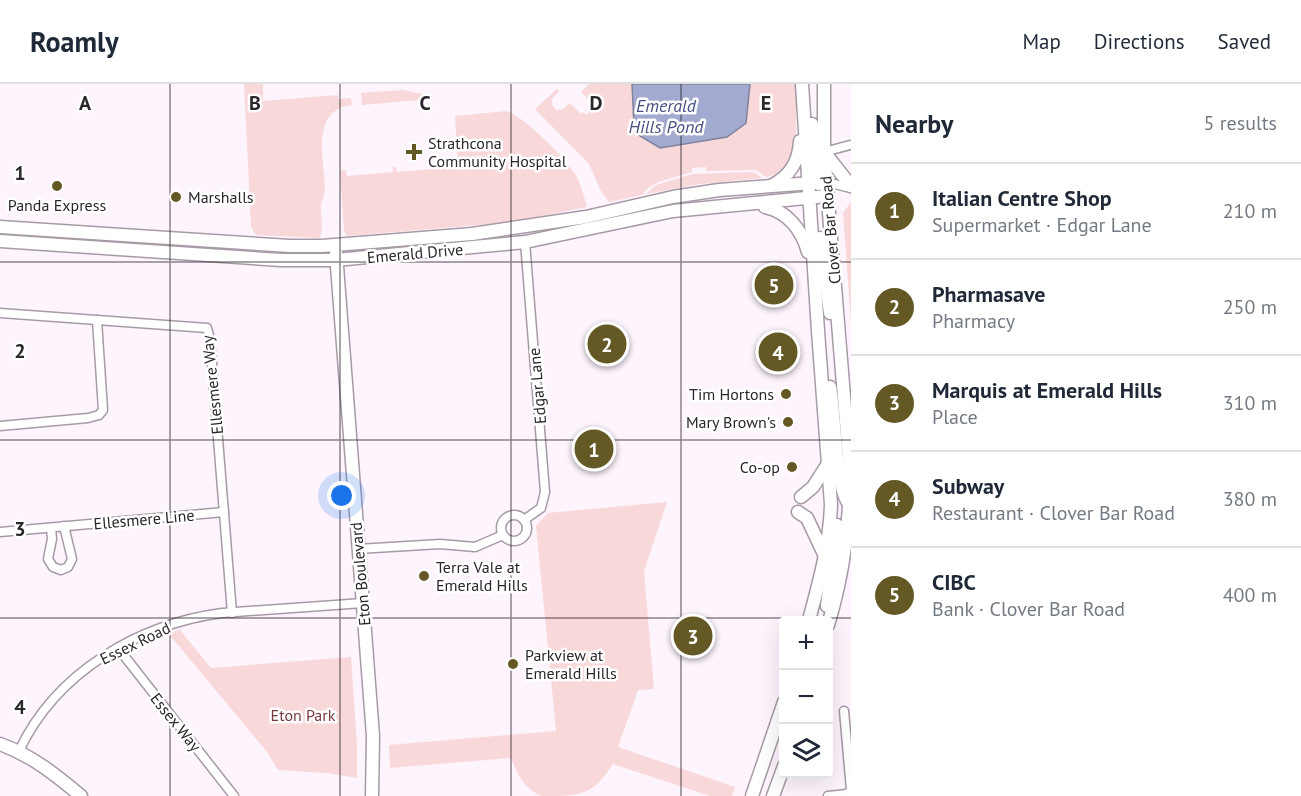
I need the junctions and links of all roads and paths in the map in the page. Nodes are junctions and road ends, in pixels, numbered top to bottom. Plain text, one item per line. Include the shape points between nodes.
1 (824, 84) edge
2 (802, 89) edge
3 (850, 146) edge
4 (824, 152) junction
5 (769, 187) junction
6 (849, 187) edge
7 (816, 190) junction
8 (752, 204) junction
9 (673, 211) junction
10 (0, 227) edge
11 (0, 241) edge
12 (525, 242) junction
13 (336, 245) junction
14 (336, 260) junction
15 (814, 271) junction
16 (0, 313) edge
17 (97, 321) junction
18 (818, 330) junction
19 (0, 426) edge
20 (829, 462) junction
21 (801, 497) dead end
22 (828, 504) junction
23 (851, 506) edge
24 (224, 512) junction
25 (798, 512) dead end
26 (524, 520) junction
27 (64, 526) junction
28 (51, 528) junction
29 (0, 532) edge
30 (503, 535) junction
31 (358, 549) junction
32 (824, 554) junction
33 (363, 603) junction
34 (232, 613) junction
35 (810, 616) edge
36 (826, 616) edge
37 (830, 616) edge
38 (118, 648) junction
39 (844, 711) dead end
40 (779, 714) edge
41 (0, 744) edge
42 (19, 751) junction
43 (779, 778) edge
44 (81, 796) edge
45 (234, 796) edge
46 (372, 796) edge
47 (752, 796) edge
48 (773, 796) edge
49 (828, 796) edge

1 - 4 street, Clover Bar Road
2 - 5 street via 797,158 787,175
2 - 7 street, Clover Bar Road
3 - 4 street
4 - 6 street
4 - 7 street, Clover Bar Road
5 - 7 street, Emerald Drive
5 - 13 street, Emerald Drive via 673,197 531,227
6 - 7 street
6 - 7 street
7 - 8 street, Emerald Drive
7 - 9 street via 730,198
7 - 15 street, Clover Bar Road
7 - 23 street, Clover Bar Road via 841,351
8 - 9 street, Emerald Drive
8 - 15 street via 776,209 793,222
9 - 12 street, Emerald Drive
10 - 13 street, Emerald Drive via 290,246
11 - 14 street, Emerald Drive via 281,260
12 - 14 street, Emerald Drive
12 - 26 street, Edgar Lane via 545,492 541,508
13 - 14 street, Eton Boulevard
14 - 31 street, Eton Boulevard
15 - 18 street, Clover Bar Road
16 - 17 street, Ellesmere Way
17 - 19 street via 103,410 99,415
17 - 24 street, Ellesmere Way via 207,328
18 - 20 street, Clover Bar Road
18 - 23 street via 831,394 841,489
20 - 21 street via 813,487
20 - 22 street, Clover Bar Road
22 - 23 street
22 - 32 street, Clover Bar Road via 830,524
22 - 36 street via 836,513 837,524
23 - 37 street, Clover Bar Road
24 - 27 street, Ellesmere Line
24 - 34 street, Ellesmere Way
25 - 32 street via 807,518
26 - 30 street, Edgar Lane via 513,516 505,519
26 - 30 street, Edgar Lane via 527,528 521,539 513,541
27 - 28 street, Ellesmere Line
27 - 28 street via 72,559 61,570 48,559
28 - 29 street, Ellesmere Line
30 - 31 street, Edgar Lane via 475,547 440,544
31 - 33 street, Eton Boulevard
32 - 35 street, Clover Bar Road
33 - 34 street, Essex Road
33 - 46 street, Eton Boulevard via 374,736
34 - 38 street, Essex Road via 167,625
38 - 42 street, Essex Road via 86,668 49,705
38 - 45 street, Essex Way
39 - 49 street via 851,790
40 - 47 street
41 - 42 street
42 - 44 street
43 - 48 street

